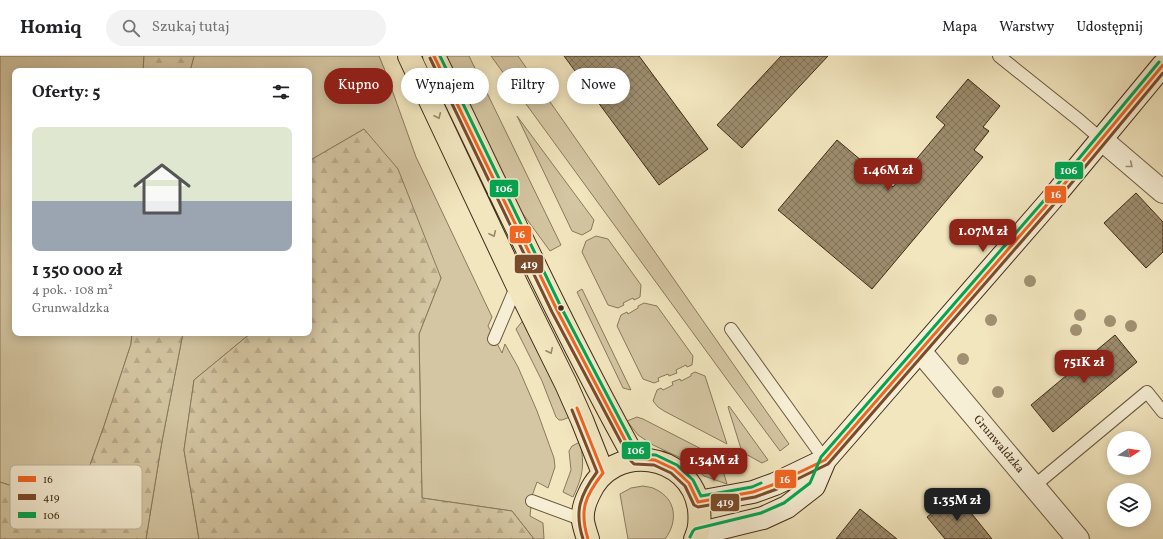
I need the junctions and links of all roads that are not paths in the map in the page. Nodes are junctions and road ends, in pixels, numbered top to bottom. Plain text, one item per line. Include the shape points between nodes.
1 (409, 56) edge
2 (434, 56) edge
3 (998, 56) edge
4 (1163, 65) edge
5 (1101, 139) junction
6 (1163, 192) edge
7 (517, 285) junction
8 (731, 329) dead end
9 (494, 339) dead end
10 (920, 351) junction
11 (1163, 412) edge
12 (635, 459) junction
13 (825, 460) junction
14 (603, 473) junction
15 (1034, 486) junction
16 (532, 501) dead end
17 (698, 502) junction
18 (585, 530) edge
19 (696, 537) edge
20 (1072, 537) edge

1 -> 7 main road
2 - 12 main road via 562,320
3 - 5 lane
4 - 5 main road
5 -> 6 main road
5 - 10 main road
7 - 9 lane
7 -> 14 main road via 569,391
8 - 13 lane
10 - 13 main road
10 - 15 main road, Grunwaldzka
11 - 15 lane via 1147,392
12 - 14 main road via 618,464
12 - 17 main road via 655,460 674,469 689,483
13 - 17 main road via 776,484 753,492
13 - 19 main road via 814,486 787,507 763,518
14 - 18 main road via 592,487 585,503
15 - 20 main road, Grunwaldzka
16 - 18 lane
17 - 19 main road via 700,518

